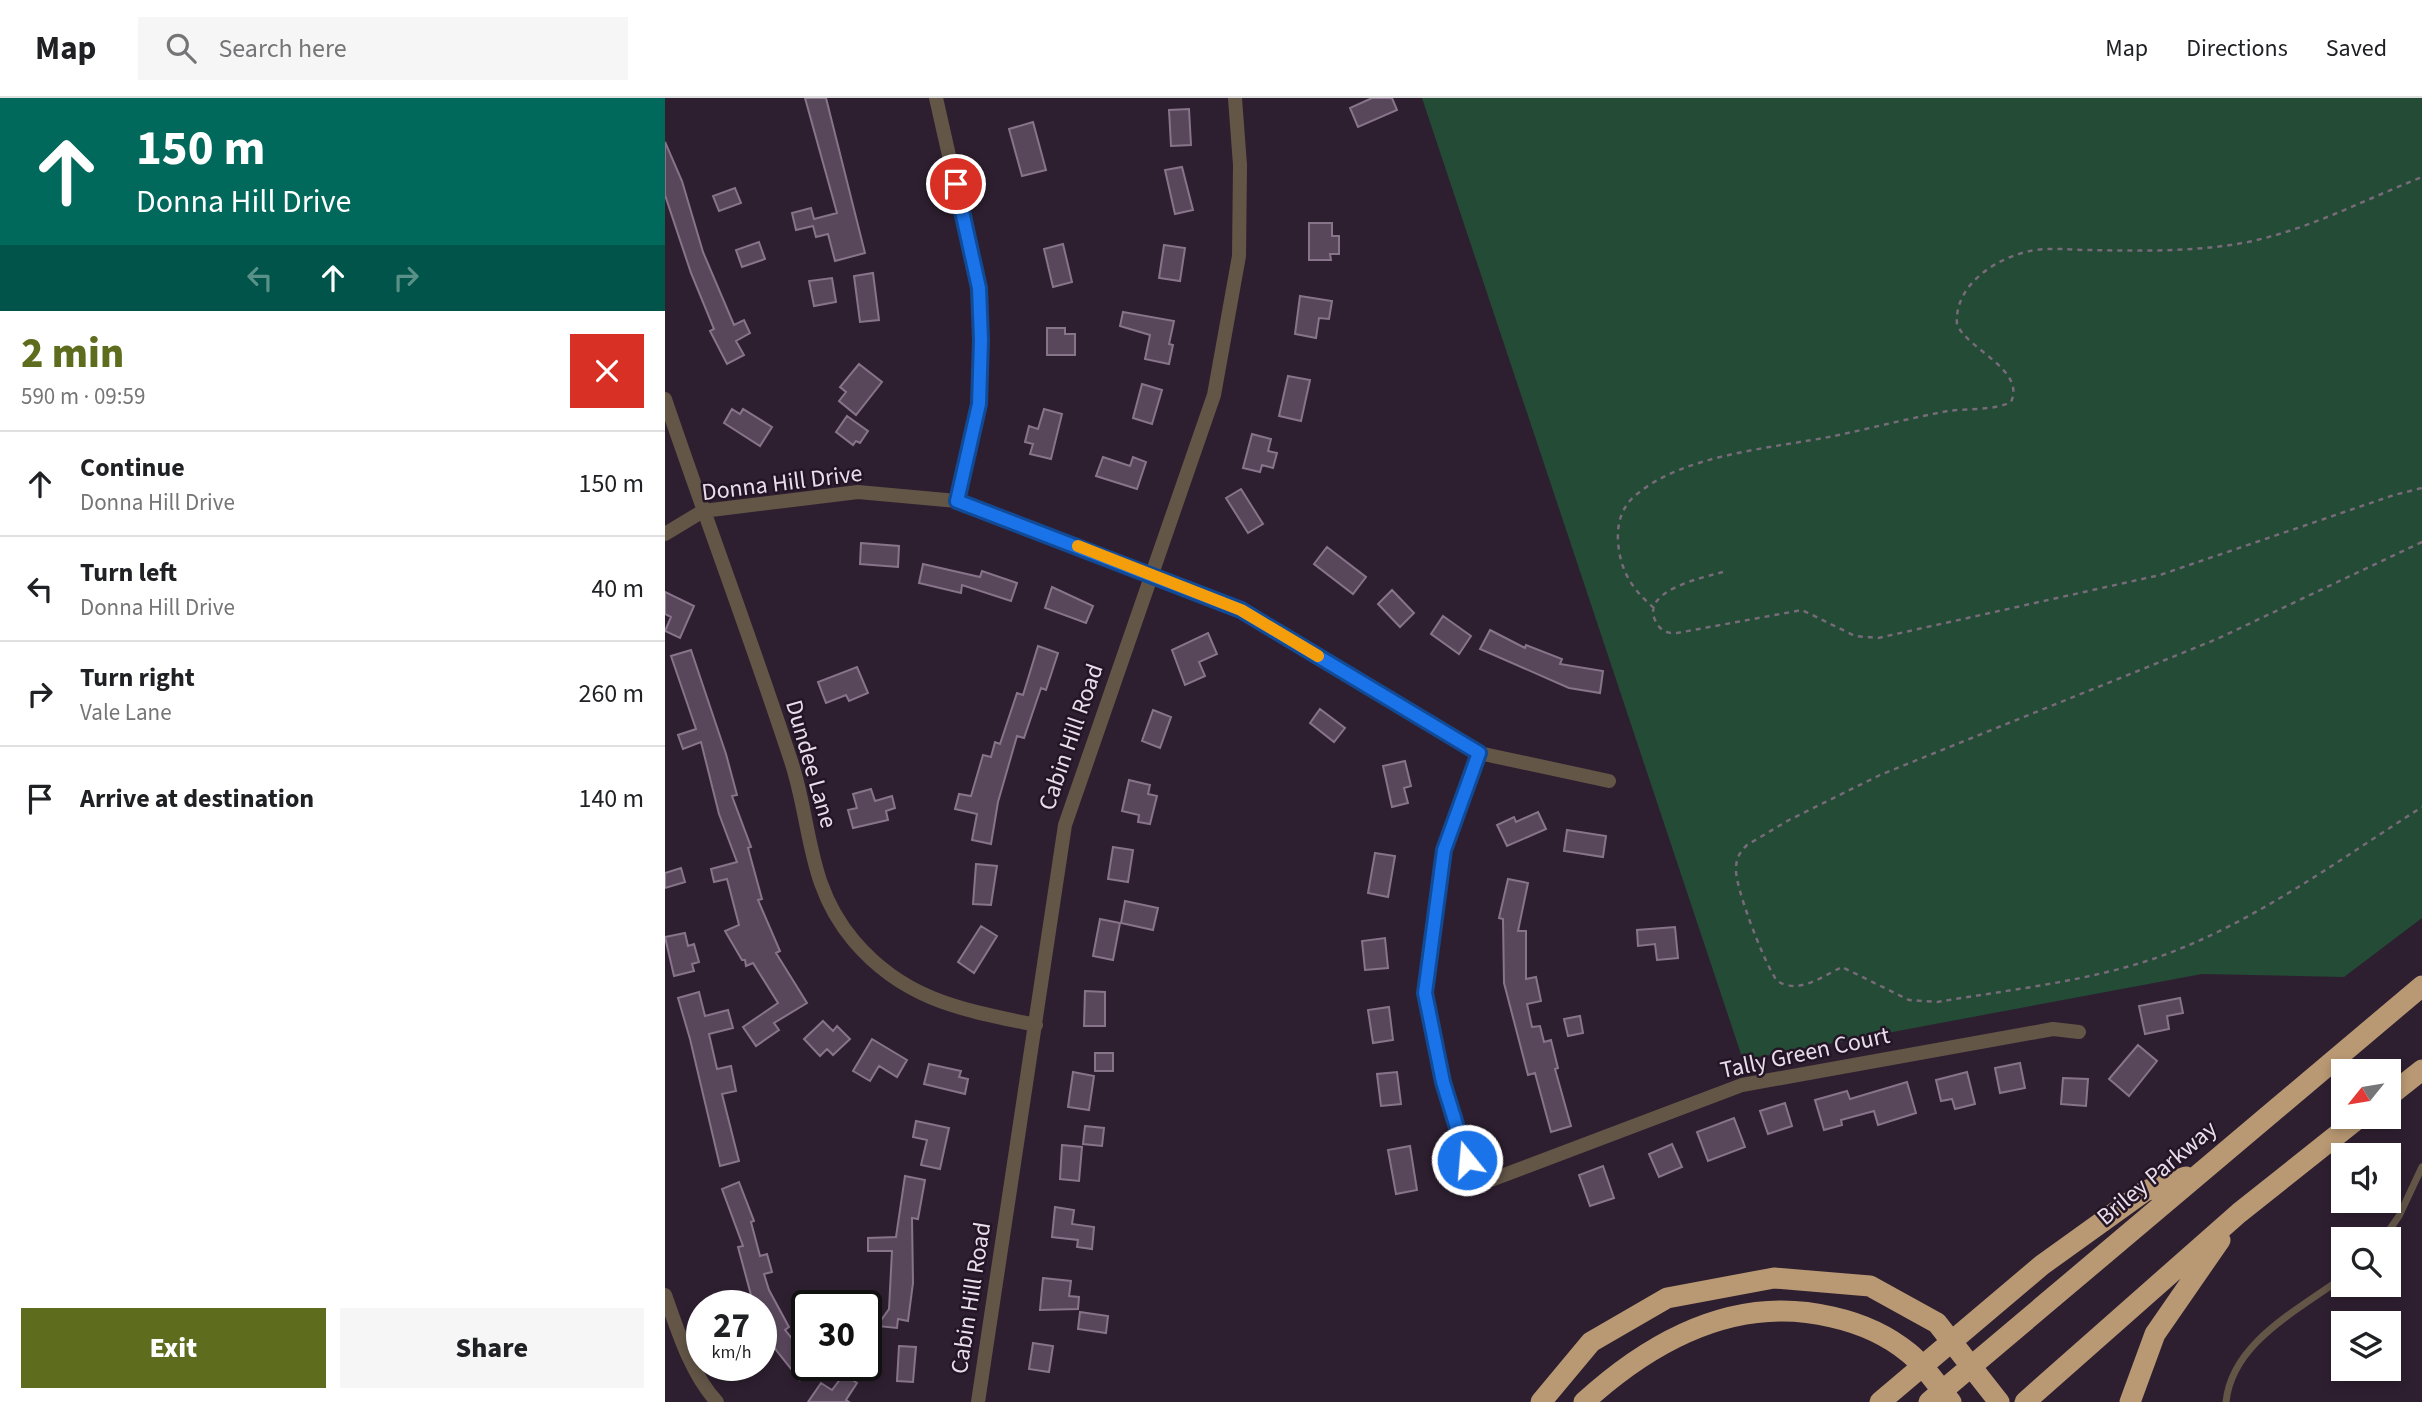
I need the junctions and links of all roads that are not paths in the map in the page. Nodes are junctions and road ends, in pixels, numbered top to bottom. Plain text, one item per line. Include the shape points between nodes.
1 (936, 98) edge
2 (1235, 98) edge
3 (665, 398) edge
4 (957, 501) junction
5 (703, 511) junction
6 (665, 534) edge
7 (1151, 573) junction
8 (1479, 753) junction
9 (1609, 781) dead end
10 (2422, 986) edge
11 (1036, 1025) junction
12 (2079, 1032) dead end
13 (2422, 1070) edge
14 (2401, 1087) edge
15 (2345, 1129) edge
16 (2422, 1167) edge
17 (2198, 1172) junction
18 (2239, 1213) junction
19 (2391, 1227) edge
20 (2331, 1286) edge
21 (665, 1295) edge
22 (1887, 1396) edge
23 (2027, 1400) edge
24 (717, 1402) edge
25 (978, 1402) edge
26 (1541, 1402) edge
27 (1584, 1402) edge
28 (1929, 1402) edge
29 (1951, 1402) edge
30 (1999, 1402) edge
31 (2130, 1402) edge
32 (2226, 1402) edge

1 - 4 street via 979,288 979,404
2 - 7 street, Cabin Hill Road via 1240,164 1237,268 1213,395
3 - 5 street, Dundee Lane
4 - 5 street, Donna Hill Drive via 858,492
4 - 7 street, Donna Hill Drive
5 - 6 street, Donna Hill Drive
5 - 11 street, Dundee Lane via 793,766 822,894 854,941 900,984 951,1008
7 - 8 street, Donna Hill Drive via 1241,610
7 - 11 street, Cabin Hill Road via 1065,825
8 - 9 street, Donna Hill Drive
8 - 12 street, Tally Green Court via 1444,850 1425,993 1443,1082 1475,1186 1742,1085 2053,1029
10 - 17 highway, Briley Parkway
11 - 25 street, Cabin Hill Road
13 - 14 highway
15 - 18 highway
16 - 19 lane
17 - 22 highway via 2145,1191 2042,1265
17 - 28 highway, Briley Parkway
18 - 23 highway
18 - 31 highway via 2155,1334
20 - 32 lane via 2248,1349 2232,1374
21 - 24 street via 679,1336
26 - 30 highway via 1591,1342 1667,1298 1774,1278 1870,1286 1937,1323
27 - 29 highway via 1651,1349 1710,1321 1759,1310 1809,1311 1860,1324 1909,1353

